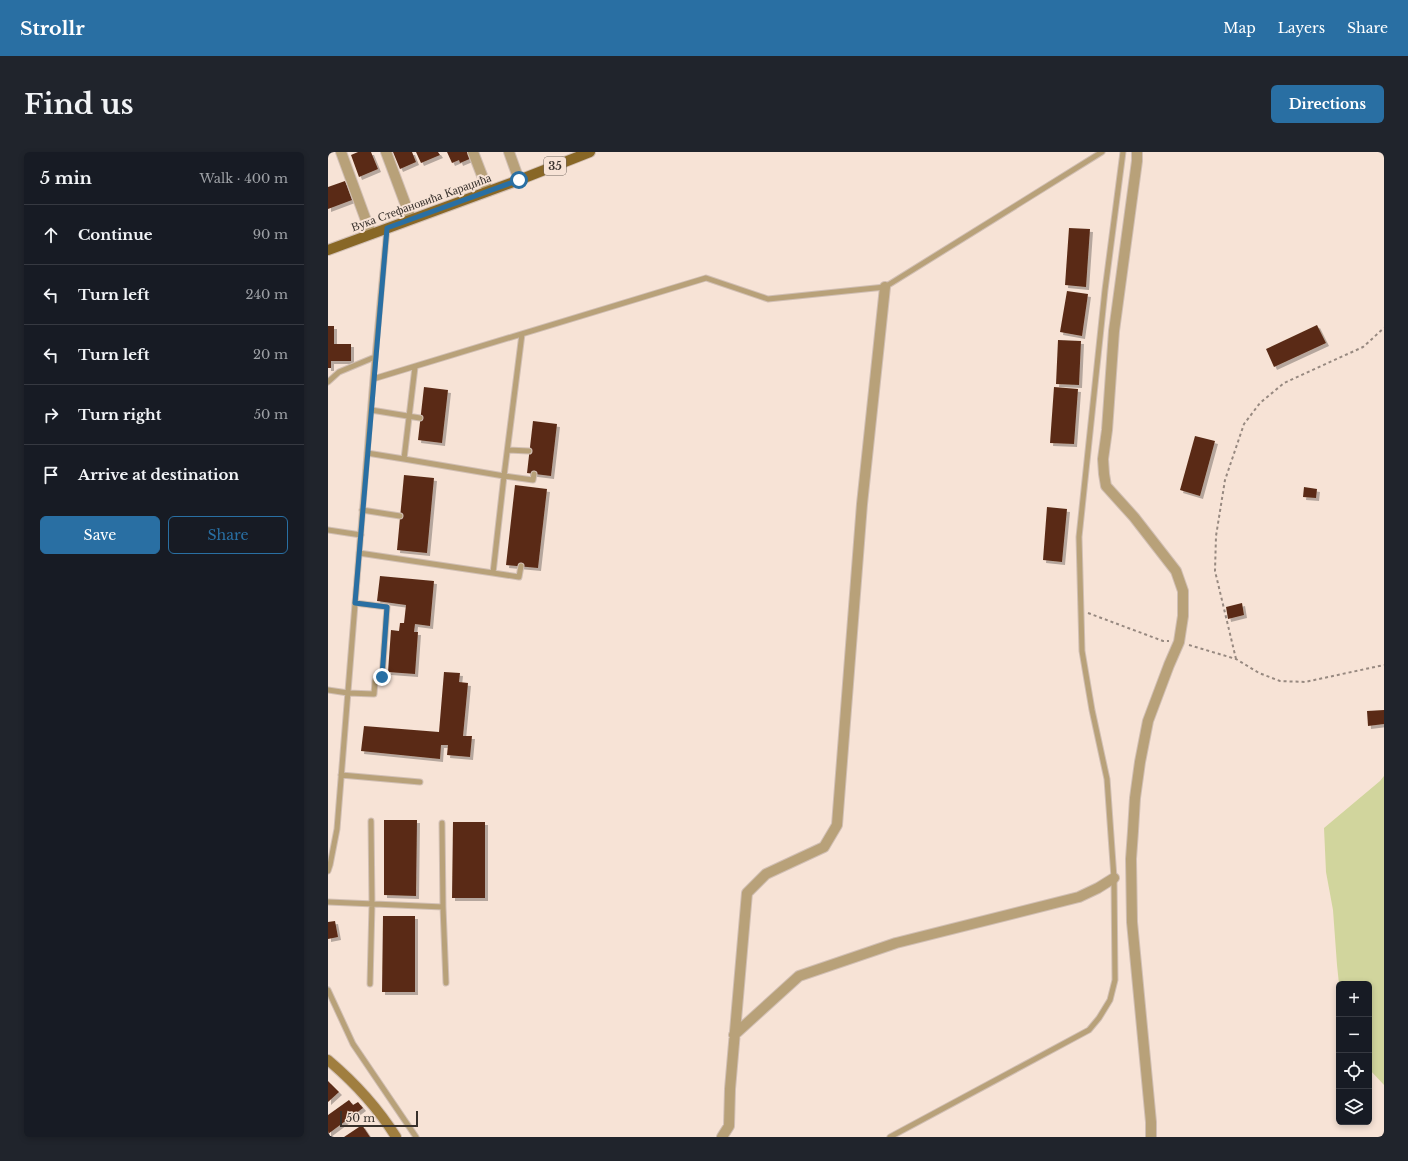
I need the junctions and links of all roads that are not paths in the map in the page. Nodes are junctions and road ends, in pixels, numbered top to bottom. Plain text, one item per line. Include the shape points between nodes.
1 (341, 152) edge
2 (386, 152) edge
3 (473, 152) edge
4 (509, 152) edge
5 (590, 152) edge
6 (1102, 152) edge
7 (1123, 152) edge
8 (1137, 152) edge
9 (519, 180) junction
10 (488, 191) junction
11 (411, 219) junction
12 (387, 228) junction
13 (371, 234) junction
14 (328, 250) edge
15 (885, 287) junction
16 (522, 334) junction
17 (375, 357) junction
18 (415, 366) junction
19 (373, 379) junction
20 (328, 382) edge
21 (371, 410) junction
22 (409, 416) junction
23 (420, 418) dead end
24 (508, 450) junction
25 (529, 451) dead end
26 (367, 453) junction
27 (404, 459) junction
28 (534, 474) dead end
29 (504, 476) junction
30 (362, 510) junction
31 (400, 516) dead end
32 (328, 530) edge
33 (360, 535) junction
34 (359, 553) junction
35 (521, 566) dead end
36 (493, 573) junction
37 (355, 603) junction
38 (328, 690) edge
39 (348, 693) junction
40 (341, 775) junction
41 (420, 782) dead end
42 (371, 821) dead end
43 (442, 823) dead end
44 (328, 871) edge
45 (1114, 878) junction
46 (328, 902) edge
47 (372, 904) junction
48 (443, 907) junction
49 (446, 983) dead end
50 (370, 984) dead end
51 (328, 990) edge
52 (734, 1035) junction
53 (328, 1060) edge
54 (396, 1137) edge
55 (416, 1137) edge
56 (722, 1137) edge
57 (890, 1137) edge
58 (1151, 1137) edge

1 - 13 street
2 - 11 street
3 - 10 street
4 - 9 street
5 - 9 main road, Вука Стефановића Караџића / 35
6 - 15 lane
7 - 45 lane via 1105,290 1079,537 1082,651 1107,779
8 - 58 street via 1114,332 1103,459 1104,474 1106,486 1176,571 1183,592 1179,642 1148,721 1139,769 1131,859 1132,922
9 - 10 main road, Вука Стефановића Караџића / 35
10 - 11 main road, Вука Стефановића Караџића / 35
11 - 12 main road, Вука Стефановића Караџића / 35
12 - 13 main road, Вука Стефановића Караџића / 35
12 - 17 lane
13 - 14 main road, Вука Стефановића Караџића / 35
15 - 16 lane via 768,299 706,278
15 - 52 street via 862,504 837,825 824,847 766,874 747,893
16 - 18 lane
16 - 24 lane
17 - 19 lane
17 - 20 lane via 339,372
18 - 19 lane
18 - 22 lane
19 - 21 lane
21 - 22 lane
21 - 26 lane
22 - 23 lane
22 - 27 lane
24 - 25 lane
24 - 29 lane
26 - 27 lane
26 - 30 lane
27 - 29 lane
28 - 29 lane via 534,480
29 - 36 lane
30 - 31 lane
30 - 33 lane
32 - 33 lane
33 - 34 lane
34 - 36 lane
34 - 37 lane
35 - 36 lane via 519,577
37 - 39 lane
37 - 39 lane via 387,607 382,677 375,681 374,694
38 - 39 lane
39 - 40 lane
40 - 41 lane
40 - 44 lane via 336,829
42 - 47 lane
43 - 48 lane
45 - 52 street via 1079,898 896,943 799,976
45 - 57 lane via 1115,980 1110,1000 1100,1018 1089,1030
46 - 47 lane
47 - 48 lane
47 - 50 lane
48 - 49 lane
51 - 55 lane via 353,1044
52 - 56 street via 729,1126
53 - 54 street via 361,1091

